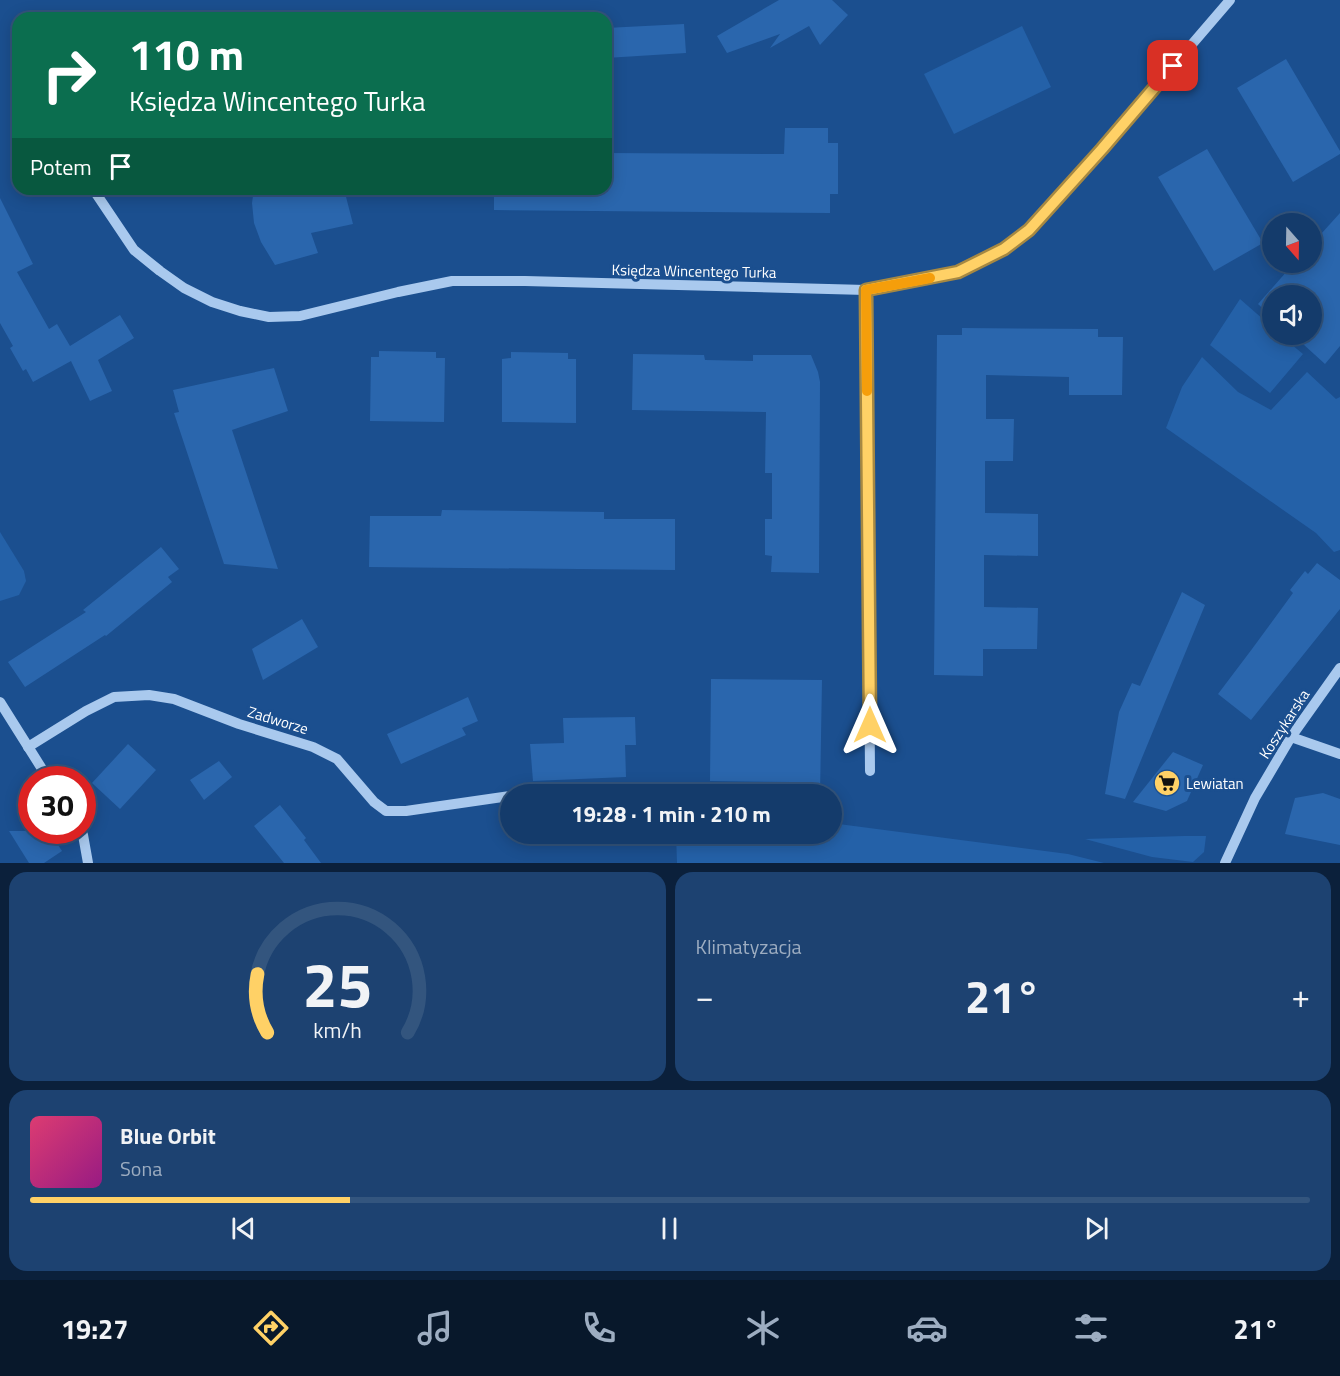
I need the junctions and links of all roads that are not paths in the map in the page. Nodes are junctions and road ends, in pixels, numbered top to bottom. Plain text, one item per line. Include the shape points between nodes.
1 (1230, 0) edge
2 (97, 195) edge
3 (866, 290) junction
4 (1340, 668) edge
5 (0, 702) edge
6 (1291, 737) junction
7 (28, 747) junction
8 (1340, 754) edge
9 (40, 766) edge
10 (870, 771) dead end
11 (500, 796) edge
12 (85, 844) edge
13 (88, 863) edge
14 (1225, 863) edge

1 - 3 street, Księdza Wincentego Turka via 1029,230 1004,249 958,272
2 - 3 street, Księdza Wincentego Turka via 134,250 184,288 212,302 269,316 300,316 452,281
3 - 10 street
4 - 6 street, Koszykarska
5 - 7 street
6 - 8 street
6 - 14 street, Koszykarska via 1255,798
7 - 9 street
7 - 11 street, Zadworze via 114,697 149,695 174,699 313,747 337,759 374,802 387,810 406,811
12 - 13 street

